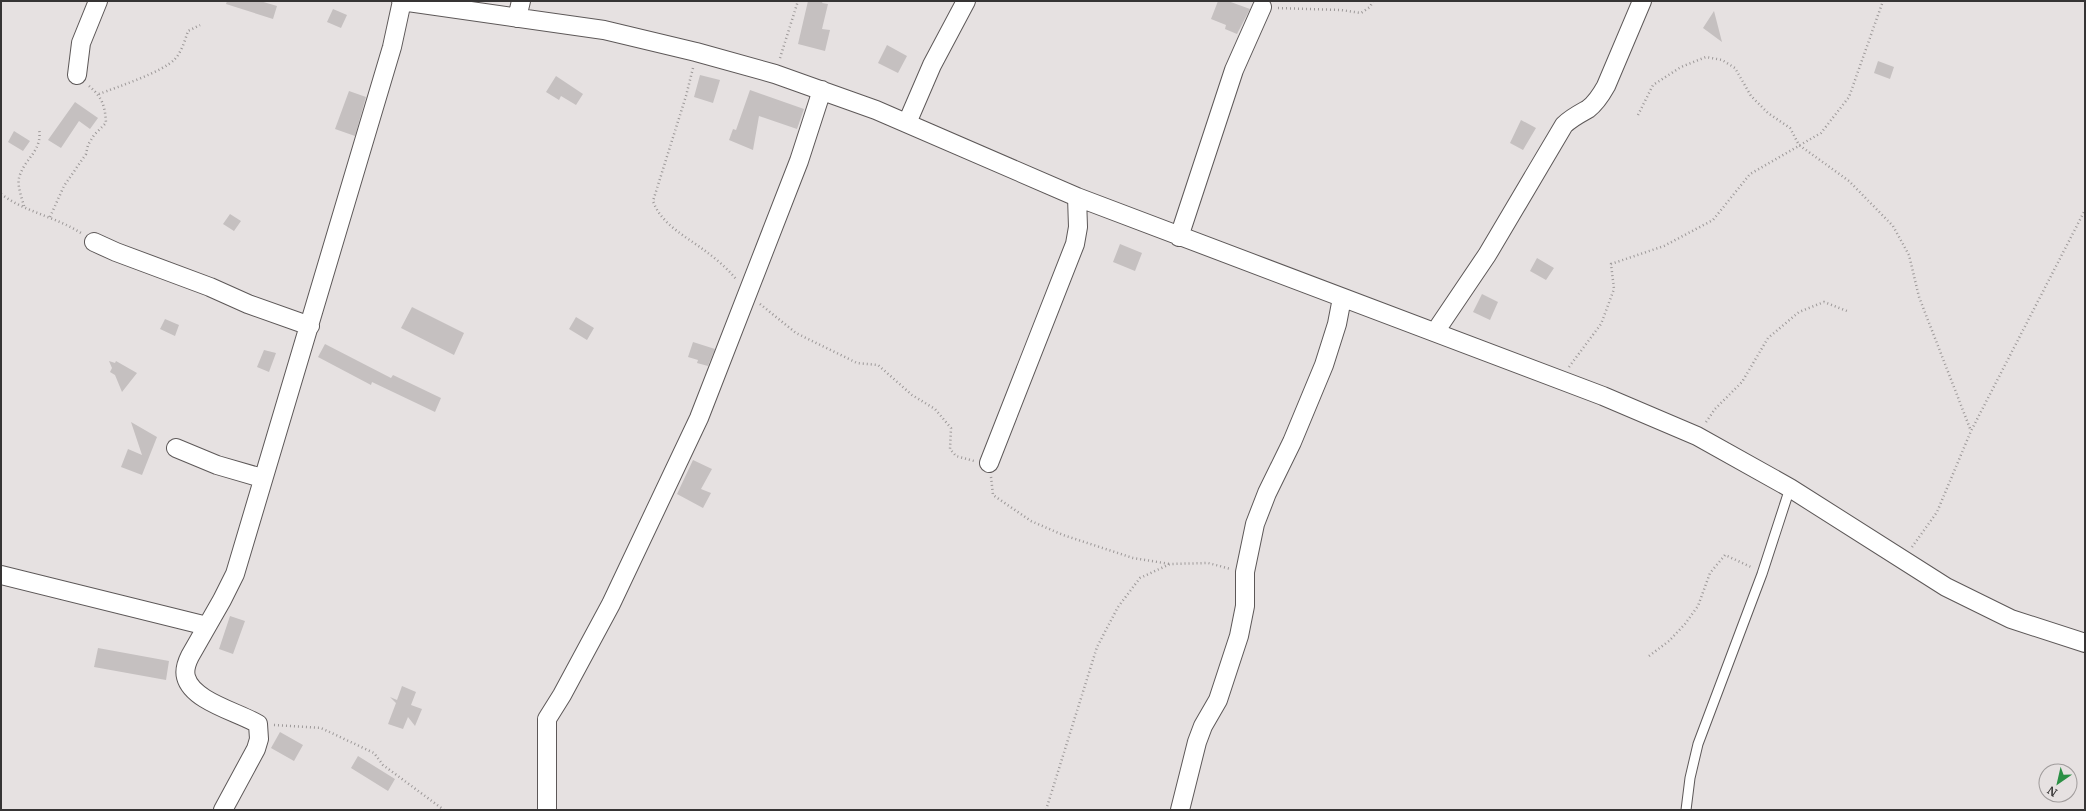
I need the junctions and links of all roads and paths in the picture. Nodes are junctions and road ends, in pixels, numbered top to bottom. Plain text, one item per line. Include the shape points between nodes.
1 (98, 1) edge
2 (401, 1) edge
3 (798, 1) edge
4 (966, 1) edge
5 (1373, 1) edge
6 (1642, 1) edge
7 (1883, 1) edge
8 (1262, 7) joint
9 (519, 9) edge
10 (200, 25) dead end
11 (696, 52) junction
12 (775, 74) junction
13 (77, 75) joint
14 (822, 90) junction
15 (99, 94) junction
16 (1638, 115) dead end
17 (907, 123) junction
18 (39, 128) dead end
19 (1799, 145) junction
20 (1, 194) edge
21 (1077, 197) junction
22 (24, 206) junction
23 (2085, 210) edge
24 (50, 217) junction
25 (1179, 237) junction
26 (94, 242) joint
27 (748, 295) junction
28 (1342, 298) junction
29 (1846, 310) dead end
30 (310, 326) junction
31 (1435, 332) junction
32 (1560, 380) junction
33 (1971, 431) junction
34 (1697, 436) junction
35 (176, 448) dead end
36 (989, 464) junction
37 (262, 478) junction
38 (1790, 488) junction
39 (1903, 560) junction
40 (1170, 564) junction
41 (1245, 572) junction
42 (1762, 574) junction
43 (1, 575) edge
44 (207, 626) junction
45 (2085, 643) edge
46 (1648, 656) dead end
47 (258, 724) junction
48 (223, 810) edge
49 (444, 810) edge
50 (547, 810) edge
51 (1046, 810) edge
52 (1180, 810) edge
53 (1686, 810) edge

1 - 13 street via 81,43
2 - 9 street
2 - 30 street via 392,47
3 - 12 path
4 - 17 street via 935,59
5 - 8 path via 1370,7 1361,13
6 - 31 street via 1599,98 1564,125 1487,255
7 - 19 path via 1849,97 1821,133
8 - 25 street via 1234,70
9 - 11 street
10 - 15 path via 188,31 174,59 144,77
11 - 12 street
11 - 27 path via 686,96 653,201 657,212 680,234 724,266
12 - 14 street
13 - 15 path
14 - 17 street
14 - 27 street via 799,161
15 - 24 path via 105,110 106,123 88,145 86,154 64,186
16 - 19 path via 1653,84 1680,67 1706,57 1722,60 1735,68 1752,96 1768,113 1790,128
17 - 21 street via 1018,174
18 - 22 path via 41,138 37,150 26,162 18,180
19 - 32 path via 1750,174 1713,220 1664,246 1611,264 1614,289 1601,324
19 - 33 path via 1849,181 1893,226 1909,255 1919,297
20 - 22 path via 11,202
21 - 25 street
21 - 36 street via 1078,227 1075,244
22 - 24 path
23 - 33 path
24 - 26 path
25 - 28 street
26 - 30 street
27 - 36 path via 796,333 858,364 878,365 912,395 935,409 951,428 950,449 956,456
27 - 50 street via 698,418 659,504 611,604 547,719
28 - 31 street
28 - 41 street via 1324,365 1255,524
29 - 34 path via 1824,302 1799,312 1768,338 1742,382 1715,409
30 - 37 street
31 - 32 street
32 - 34 street
33 - 39 path via 1937,512
34 - 38 street
35 - 37 street via 217,465
36 - 40 path via 993,495 1031,521 1063,535 1133,558
37 - 44 street via 235,574
38 - 39 street
38 - 42 lane
39 - 45 street via 1946,587 2011,619
40 - 41 path via 1208,563
40 - 51 path via 1140,578 1118,607 1097,647
41 - 52 street via 1245,606 1239,636 1218,700 1197,742
42 - 46 path via 1726,555 1710,573 1698,606 1685,624 1669,641
42 - 53 lane via 1698,744
43 - 44 street
44 - 47 street via 186,666 185,676 190,686 206,700
47 - 48 street via 259,739 256,750
47 - 49 path via 321,728 374,753 383,765

